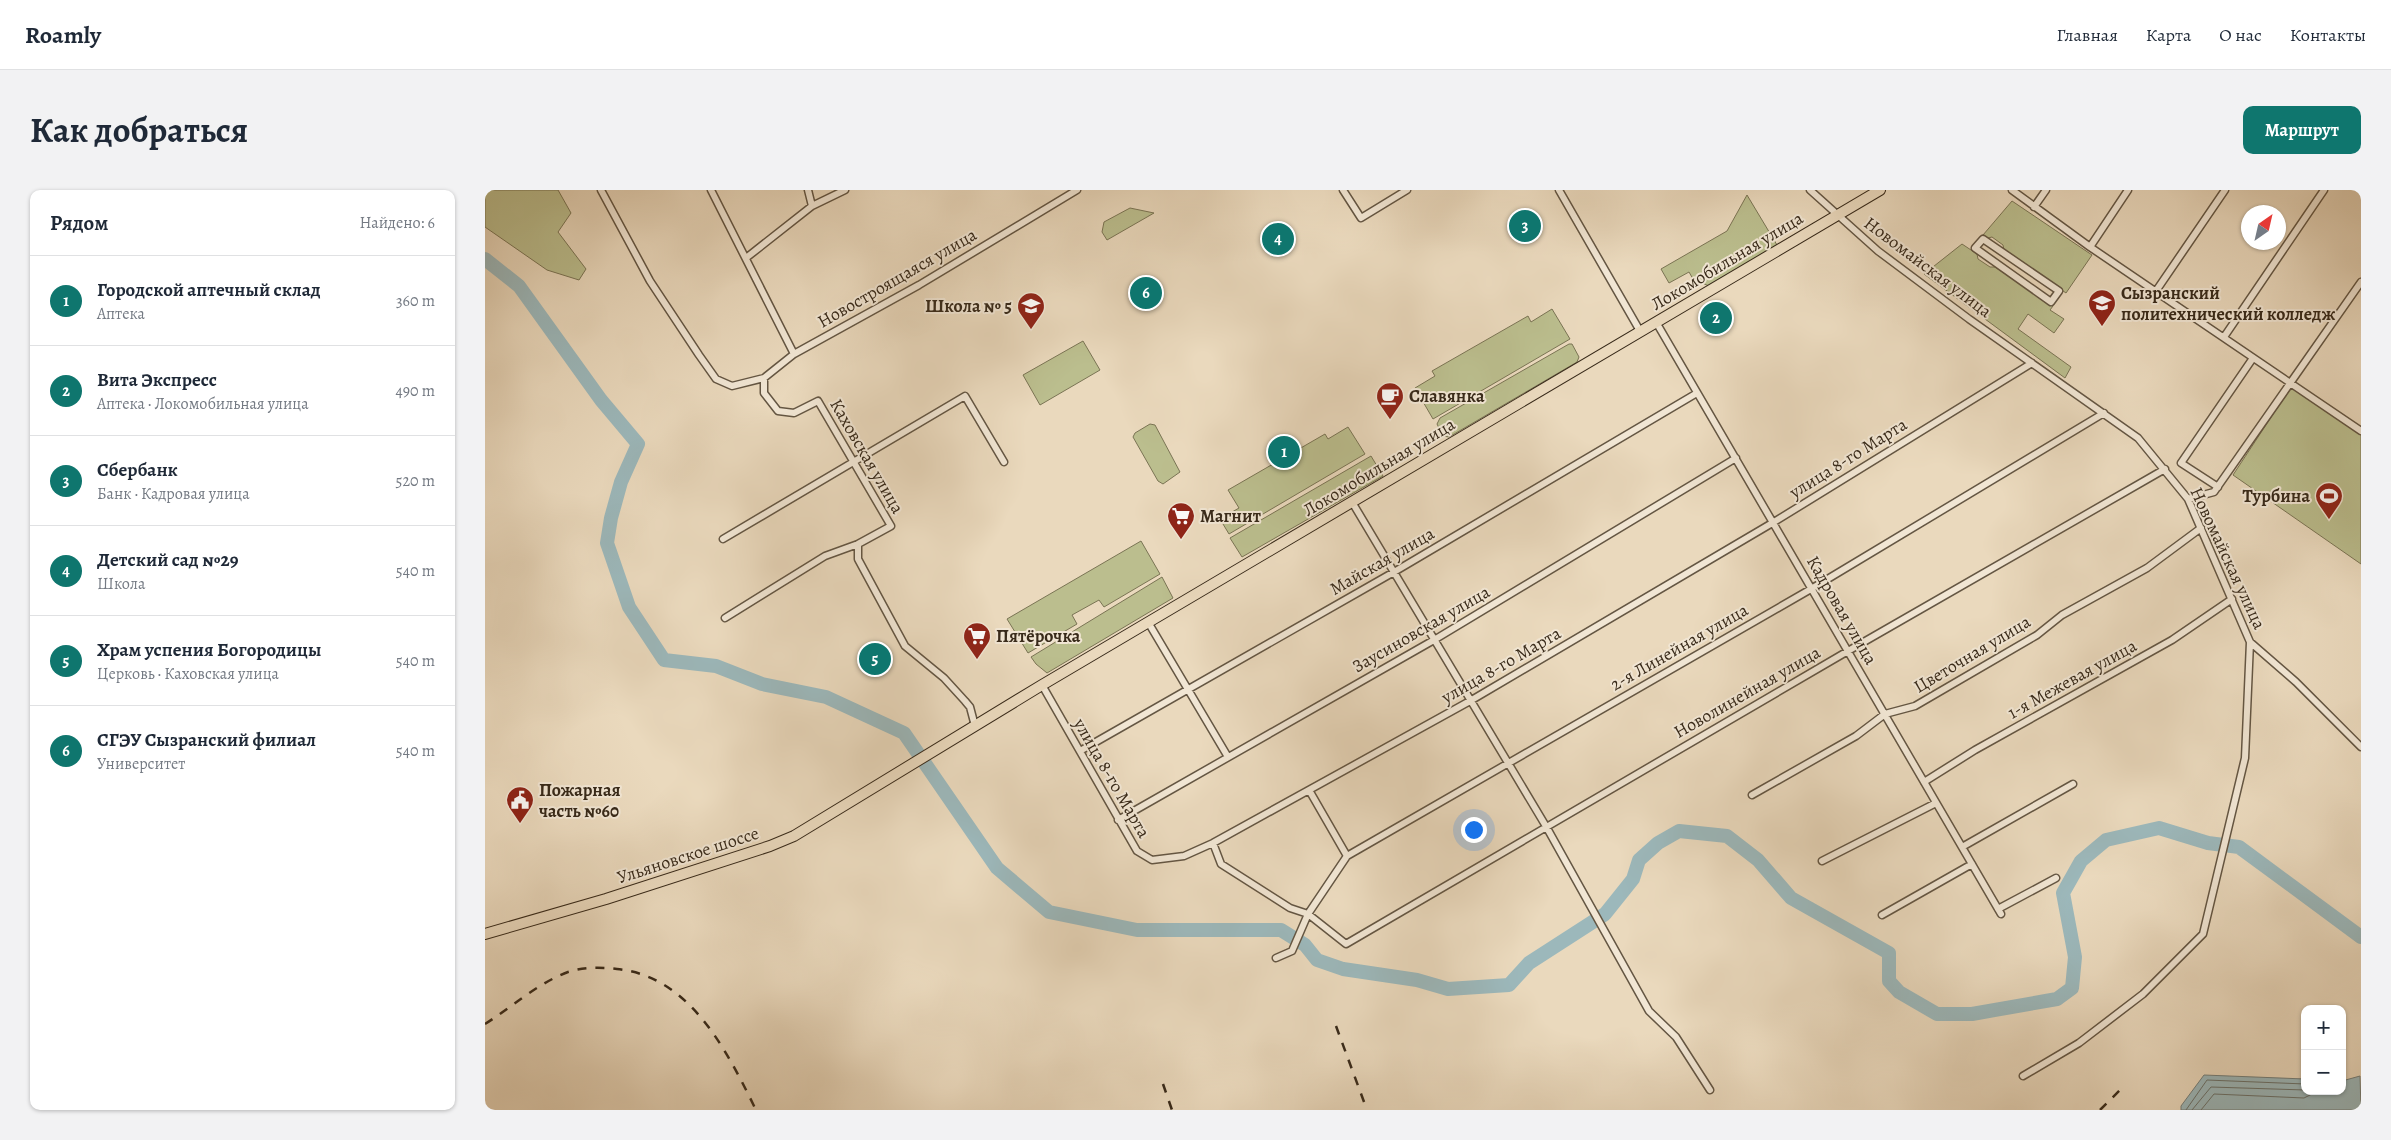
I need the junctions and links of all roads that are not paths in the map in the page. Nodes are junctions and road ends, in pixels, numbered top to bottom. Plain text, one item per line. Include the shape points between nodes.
1 (601, 190) edge
2 (711, 190) edge
3 (808, 190) edge
4 (845, 190) edge
5 (1077, 190) edge
6 (1343, 190) edge
7 (1407, 190) edge
8 (1559, 190) edge
9 (1810, 190) edge
10 (1880, 190) edge
11 (2012, 190) edge
12 (2046, 190) edge
13 (2128, 190) edge
14 (2225, 190) edge
15 (2324, 190) edge
16 (812, 206) junction
17 (2034, 207) junction
18 (1837, 215) junction
19 (2090, 246) junction
20 (2003, 253) junction
21 (746, 258) junction
22 (1996, 263) junction
23 (2361, 282) edge
24 (2156, 291) junction
25 (1656, 322) junction
26 (1640, 331) junction
27 (2223, 337) junction
28 (794, 354) junction
29 (2253, 358) junction
30 (2032, 363) junction
31 (764, 378) junction
32 (2289, 383) junction
33 (1697, 392) junction
34 (2105, 413) junction
35 (2361, 420) edge
36 (2358, 429) edge
37 (1736, 458) junction
38 (854, 462) junction
39 (1004, 462) dead end
40 (2165, 469) junction
41 (2218, 487) junction
42 (2188, 499) junction
43 (1352, 502) junction
44 (1774, 522) junction
45 (2201, 528) junction
46 (723, 540) dead end
47 (858, 544) junction
48 (1394, 572) junction
49 (1811, 589) junction
50 (2232, 599) junction
51 (725, 618) dead end
52 (1148, 622) junction
53 (1434, 640) junction
54 (2250, 642) junction
55 (1848, 651) junction
56 (1042, 685) junction
57 (1189, 689) junction
58 (1470, 701) junction
59 (1885, 714) junction
60 (975, 726) junction
61 (947, 742) joint
62 (2361, 747) edge
63 (1080, 751) junction
64 (1228, 757) junction
65 (1508, 763) junction
66 (1924, 782) junction
67 (2073, 784) dead end
68 (1309, 790) junction
69 (1752, 795) dead end
70 (1936, 803) junction
71 (1118, 820) junction
72 (1547, 828) junction
73 (1213, 843) junction
74 (1962, 847) junction
75 (1347, 856) junction
76 (1822, 861) dead end
77 (1972, 864) junction
78 (2056, 878) dead end
79 (1308, 914) junction
80 (1883, 915) dead end
81 (485, 934) edge
82 (1276, 958) dead end
83 (2023, 1076) dead end
84 (1710, 1090) dead end

1 - 31 street, Новостроящаяся улица via 650,280 716,380 732,386
2 - 21 street
3 - 16 street
4 - 16 street
5 - 28 street, Новостроящаяся улица via 919,285
6 - 7 street via 1361,218
8 - 26 street
9 - 18 street, Новомайская улица
10 - 18 main road, Локомобильная улица
11 - 17 street
12 - 17 street
13 - 19 street
14 - 24 street
15 - 27 street
16 - 21 street
17 - 19 street
18 - 25 main road, Локомобильная улица
18 - 30 street, Новомайская улица via 1878,251
19 - 24 street
20 - 22 street
20 - 22 street via 1983,239 1975,248
20 - 22 street via 2059,291 2055,297 2051,302
21 - 28 street
23 - 32 street
24 - 27 street
25 - 26 main road, Локомобильная улица
25 - 33 street, Кадровая улица
26 - 43 main road, Локомобильная улица
27 - 29 street
28 - 31 street, Новостроящаяся улица
29 - 32 street
29 - 41 street via 2181,463
30 - 34 street, Новомайская улица
30 - 44 street, улица 8-го Марта
31 - 38 street, Каховская улица via 764,393 778,411 794,413 818,401
32 - 36 street
32 - 41 street
33 - 37 street, Кадровая улица
33 - 48 street, Майская улица
34 - 40 street, Новомайская улица via 2139,438
34 - 49 street, 2-я Линейная улица
35 - 36 street
37 - 44 street, Кадровая улица
37 - 53 street, Заусиновская улица
38 - 39 street via 965,396
38 - 46 street
38 - 47 street, Каховская улица via 891,526
40 - 42 street, Новомайская улица
40 - 55 street, Новолинейная улица
41 - 42 street via 2214,492
42 - 45 street, Новомайская улица
43 - 48 street
43 - 52 main road, Локомобильная улица
44 - 49 street, Кадровая улица
44 - 58 street, улица 8-го Марта
45 - 50 street, Новомайская улица
45 - 59 street, Цветочная улица via 2147,568 2062,615 2037,635 1915,706
47 - 51 street via 825,556
47 - 60 street via 858,558 905,646 945,678 970,707
48 - 53 street
48 - 57 street, Майская улица
49 - 55 street, Кадровая улица
49 - 65 street, 2-я Линейная улица
50 - 54 street, Новомайская улица
50 - 66 street, 1-я Межевая улица via 2172,640
52 - 56 main road, Локомобильная улица
52 - 57 street
53 - 58 street
53 - 64 street, Заусиновская улица
54 - 62 street via 2296,682
54 - 83 street, Новомайская улица via 2245,758 2203,934 2143,994 2079,1043
55 - 59 street, Кадровая улица
55 - 72 street, Новолинейная улица
56 - 60 main road, Локомобильная улица
56 - 63 street, улица 8-го Марта
57 - 63 street, Майская улица
57 - 64 street
58 - 65 street
58 - 68 street, улица 8-го Марта
59 - 66 street, Кадровая улица
59 - 69 street, Цветочная улица via 1857,736
60 - 61 main road, Локомобильная улица
61 - 81 main road, Ульяновское шоссе via 794,836 770,846
63 - 71 street, улица 8-го Марта
64 - 71 street, Заусиновская улица
65 - 72 street
65 - 75 street, 2-я Линейная улица
66 - 70 street, Кадровая улица
67 - 74 street
68 - 73 street, улица 8-го Марта
68 - 75 street
70 - 74 street, Кадровая улица
70 - 76 street
71 - 73 street, улица 8-го Марта via 1137,851 1152,860 1184,856
72 - 79 street, Новолинейная улица via 1346,944
72 - 84 street via 1649,1011 1676,1036
73 - 79 street via 1221,864 1290,908
74 - 77 street, Кадровая улица
75 - 79 street, 2-я Линейная улица
77 - 78 street, Кадровая улица via 2000,911
77 - 80 street
79 - 82 street, 2-я Линейная улица via 1292,951

